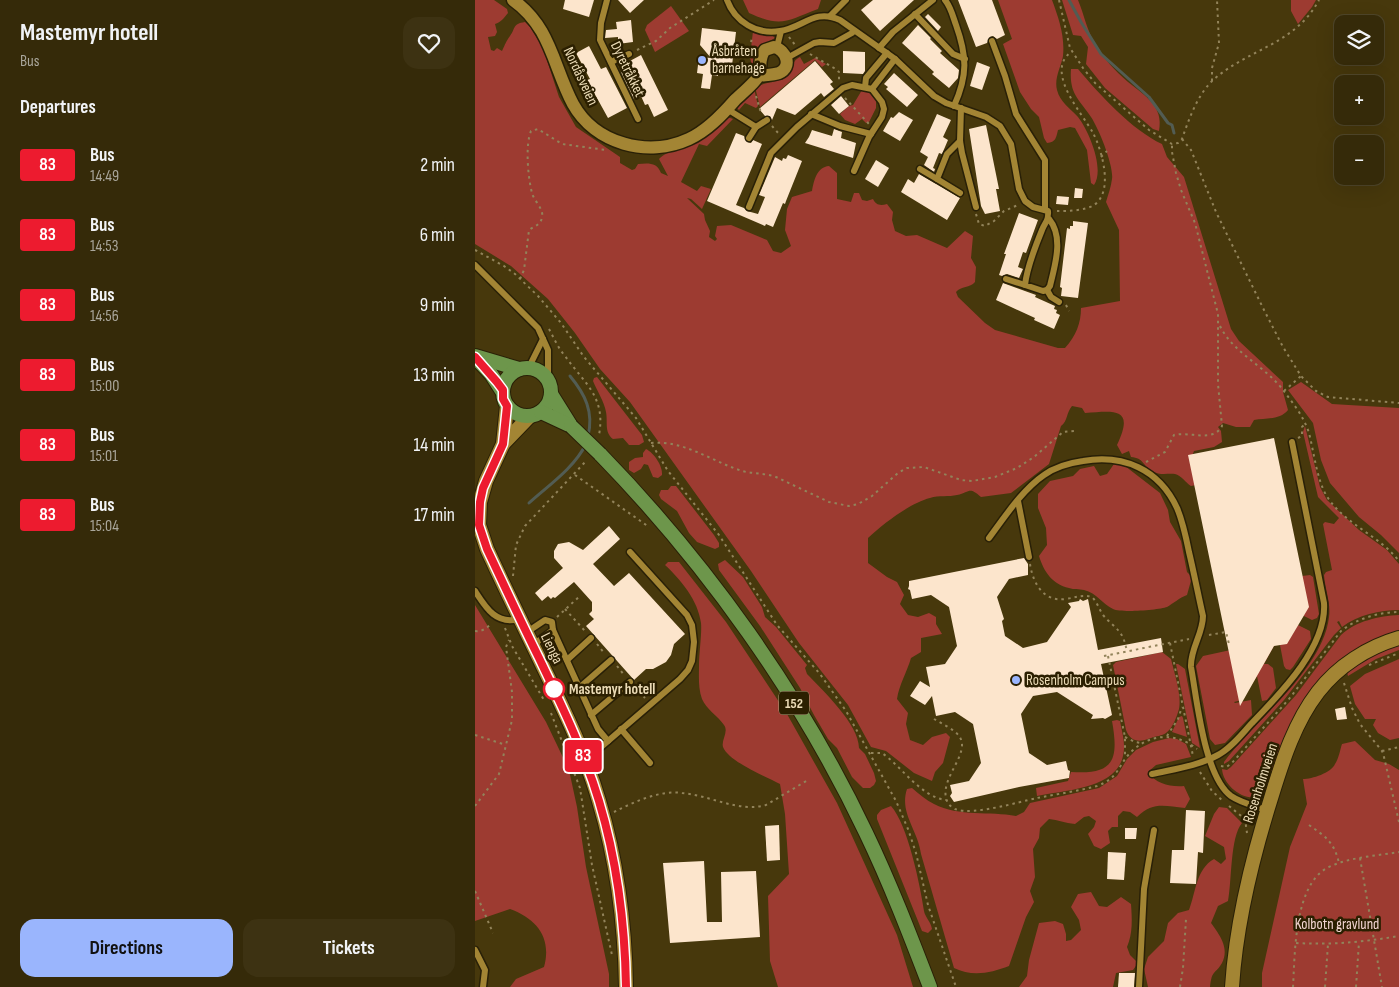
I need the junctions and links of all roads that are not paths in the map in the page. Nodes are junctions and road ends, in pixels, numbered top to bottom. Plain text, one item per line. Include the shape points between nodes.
1 (607, 0) edge
2 (727, 0) edge
3 (846, 0) edge
4 (933, 0) edge
5 (945, 0) edge
6 (521, 2) edge
7 (915, 14) junction
8 (831, 16) junction
9 (781, 31) junction
10 (852, 33) dead end
11 (992, 41) dead end
12 (777, 47) junction
13 (879, 48) junction
14 (887, 53) junction
15 (629, 54) dead end
16 (787, 58) junction
17 (895, 59) junction
18 (965, 59) junction
19 (611, 62) junction
20 (756, 78) junction
21 (868, 88) junction
22 (958, 107) junction
23 (727, 109) junction
24 (811, 114) junction
25 (638, 119) dead end
26 (767, 120) road end
27 (756, 128) junction
28 (872, 132) junction
29 (749, 138) dead end
30 (960, 141) junction
31 (854, 170) dead end
32 (920, 170) dead end
33 (937, 179) junction
34 (960, 192) dead end
35 (749, 207) dead end
36 (976, 207) dead end
37 (1047, 211) junction
38 (1049, 219) junction
39 (475, 265) edge
40 (1006, 279) dead end
41 (1025, 285) junction
42 (1047, 290) junction
43 (1059, 302) dead end
44 (543, 339) junction
45 (475, 356) edge
46 (524, 368) junction
47 (548, 380) junction
48 (503, 390) junction
49 (551, 394) junction
50 (507, 406) junction
51 (535, 414) junction
52 (571, 426) junction
53 (1292, 442) dead end
54 (503, 444) junction
55 (1018, 501) junction
56 (477, 502) edge
57 (989, 538) dead end
58 (630, 552) dead end
59 (1029, 557) road end
60 (475, 591) edge
61 (520, 618) junction
62 (553, 630) junction
63 (591, 638) dead end
64 (1399, 638) edge
65 (530, 639) junction
66 (567, 660) junction
67 (611, 660) dead end
68 (630, 682) dead end
69 (579, 688) junction
70 (591, 715) junction
71 (621, 729) junction
72 (608, 741) junction
73 (1210, 759) junction
74 (585, 761) junction
75 (651, 763) dead end
76 (1152, 774) dead end
77 (1267, 810) junction
78 (1154, 830) dead end
79 (475, 950) edge
80 (483, 987) edge
81 (626, 987) edge
82 (930, 987) edge
83 (1139, 987) edge
84 (1233, 987) edge

1 - 19 lane, Dyretråkket via 600,40
2 - 9 lane via 738,18 751,27
3 - 8 lane
4 - 7 lane
5 - 18 lane via 962,42
6 - 23 street, Nordåsveien via 544,33 567,91 582,118 602,134 635,147 675,144 701,133
7 - 13 lane
7 - 18 lane via 953,54
8 - 9 lane via 811,19
8 - 13 lane via 848,24
9 - 12 lane
10 - 16 lane via 834,43 814,43
11 - 37 lane via 1015,114 1045,160
12 - 16 street
12 - 20 street via 762,54
13 - 14 lane
14 - 17 lane
14 - 21 lane via 866,78
15 - 19 lane
16 - 20 street via 787,64 779,73
17 - 21 lane
17 - 22 lane via 934,96
18 - 22 lane
19 - 25 lane, Dyretråkket
20 - 23 street, Nordåsveien
21 - 24 lane via 848,85
21 - 28 lane via 882,102 884,109
22 - 30 lane
22 - 37 lane via 991,120 1003,130 1011,144 1019,189 1025,201
23 - 27 lane
24 - 28 lane via 841,126
24 - 35 lane via 771,153
26 - 27 lane
27 - 29 lane
28 - 31 lane
30 - 33 lane via 947,154
30 - 36 lane
32 - 33 lane
33 - 34 lane
37 - 38 lane
38 - 41 lane via 1043,228
38 - 42 lane via 1057,236 1052,278
39 - 44 lane via 535,325
40 - 41 lane
41 - 42 lane
42 - 43 lane
44 - 46 lane
44 - 47 lane via 548,350
45 - 46 main road
45 - 48 main road
46 - 47 main road via 540,371
46 - 48 main road via 509,375
47 - 49 main road, 152
48 - 50 main road
49 - 51 main road via 546,407
49 - 52 main road, 152
50 - 51 main road, 152 via 520,415
50 - 54 street, Lienga
51 - 52 main road, 152
51 - 54 street, Lienga
52 - 82 main road, 152, bridge via 593,457 647,504 702,570 804,719 866,832
53 - 73 lane via 1324,602 1323,620 1313,646 1282,689 1227,749
54 - 56 street, Lienga
55 - 57 lane
55 - 59 lane
55 - 73 lane via 1053,469 1090,460 1117,460 1137,465 1166,490 1184,528 1203,616 1191,656 1191,667
56 - 61 street, Lienga via 484,543
58 - 71 lane via 687,615 693,632 694,652 688,670 680,679
60 - 61 lane via 496,617
61 - 65 street, Lienga
62 - 65 lane
62 - 65 lane via 552,622 545,620
62 - 66 lane
63 - 66 lane
64 - 77 street, Rosenholmveien via 1371,649 1343,678 1319,691 1297,725
65 - 74 street, Lienga
66 - 69 lane
67 - 69 lane
68 - 70 lane
69 - 70 lane
70 - 72 lane
71 - 72 lane
71 - 75 lane
72 - 74 lane
73 - 76 lane
73 - 77 lane via 1218,781 1228,793
74 - 81 street, Lienga via 615,866 625,943
77 - 84 street, Rosenholmveien via 1246,894
78 - 83 lane via 1144,889
79 - 80 lane via 485,970

